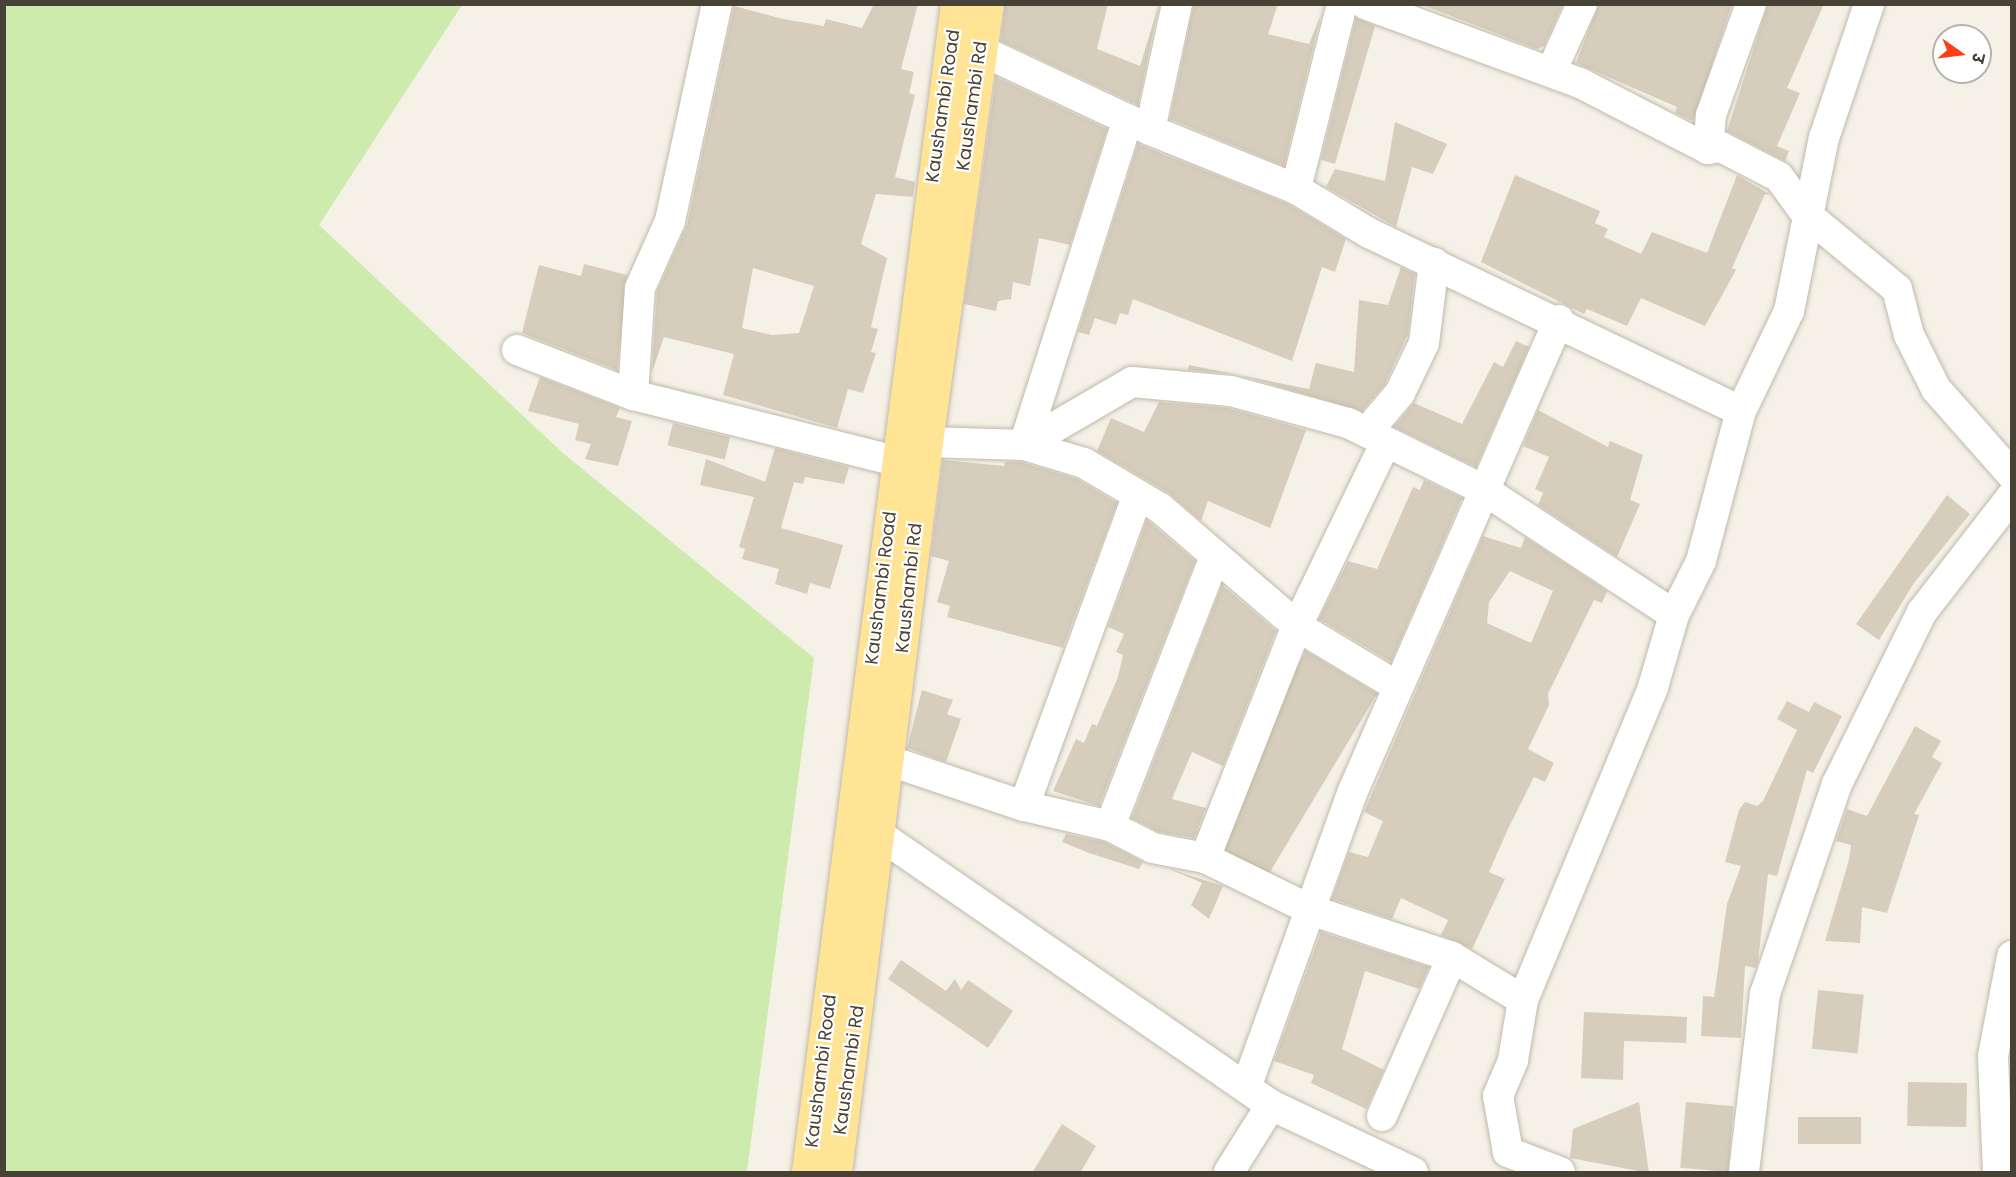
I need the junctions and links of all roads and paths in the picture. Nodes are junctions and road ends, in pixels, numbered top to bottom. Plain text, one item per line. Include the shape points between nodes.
1 (717, 4) edge
2 (957, 4) edge
3 (987, 4) edge
4 (1178, 4) edge
5 (1342, 4) edge
6 (1365, 4) edge
7 (1582, 4) edge
8 (1751, 4) edge
9 (1869, 4) edge
10 (980, 50) junction
11 (1551, 72) junction
12 (1139, 125) junction
13 (1708, 149) junction
14 (1296, 189) junction
15 (1806, 214) junction
16 (1434, 262) junction
17 (1559, 320) junction
18 (517, 350) dead end
19 (633, 395) junction
20 (1741, 411) junction
21 (1377, 437) junction
22 (926, 442) junction
23 (1024, 445) junction
24 (896, 461) junction
25 (2012, 475) edge
26 (1484, 490) junction
27 (1138, 495) junction
28 (2012, 496) edge
29 (1215, 556) junction
30 (1674, 615) junction
31 (1297, 627) junction
32 (1397, 686) junction
33 (890, 761) junction
34 (1024, 806) junction
35 (1110, 826) junction
36 (881, 836) junction
37 (1205, 858) junction
38 (1313, 911) junction
39 (2012, 956) edge
40 (1452, 957) junction
41 (1523, 1000) junction
42 (1247, 1085) junction
43 (1271, 1105) junction
44 (1382, 1116) dead end
45 (1505, 1162) edge
46 (808, 1173) edge
47 (836, 1173) edge
48 (1229, 1173) edge
49 (1413, 1173) edge
50 (1560, 1173) edge
51 (1744, 1173) edge
52 (1998, 1173) edge

1 - 19 street via 670,221 640,288
2 - 24 main road, Kaushambi Road
3 - 10 main road, Kaushambi Rd
4 - 12 street
5 - 14 street
6 - 11 street
7 - 11 street
8 - 13 street via 1711,115
9 - 15 street via 1824,138
10 - 12 street
10 - 22 main road, Kaushambi Rd
11 - 13 street
12 - 14 street
12 - 23 street
13 - 15 street via 1721,147 1779,177
14 - 16 street
15 - 20 street via 1789,311
15 - 25 street via 1896,289 1909,335 1936,389
16 - 17 street
16 - 21 street via 1424,343
17 - 20 street
17 - 26 street
18 - 19 street
19 - 24 street
20 - 30 street via 1701,561
21 - 23 street via 1231,391 1132,382
21 - 26 street
21 - 31 street
22 - 23 street
22 - 33 main road, Kaushambi Rd
23 - 27 street via 1084,463
24 - 46 main road, Kaushambi Road
26 - 30 street
26 - 32 street
27 - 29 street
27 - 34 street
28 - 51 street via 1922,612 1837,784 1765,994
29 - 31 street
29 - 35 street
30 - 41 street via 1653,687
31 - 32 street
31 - 37 street
32 - 38 street via 1353,791
33 - 34 street
33 - 36 main road, Kaushambi Rd
34 - 35 street
35 - 37 street via 1153,848
36 - 42 street
36 - 47 main road, Kaushambi Rd
37 - 38 street
38 - 40 street
38 - 42 street
39 - 52 street via 1993,1056
40 - 41 street
40 - 44 street
41 - 45 street via 1513,1060 1498,1096
42 - 43 street
43 - 48 street
43 - 49 street
45 - 50 street

